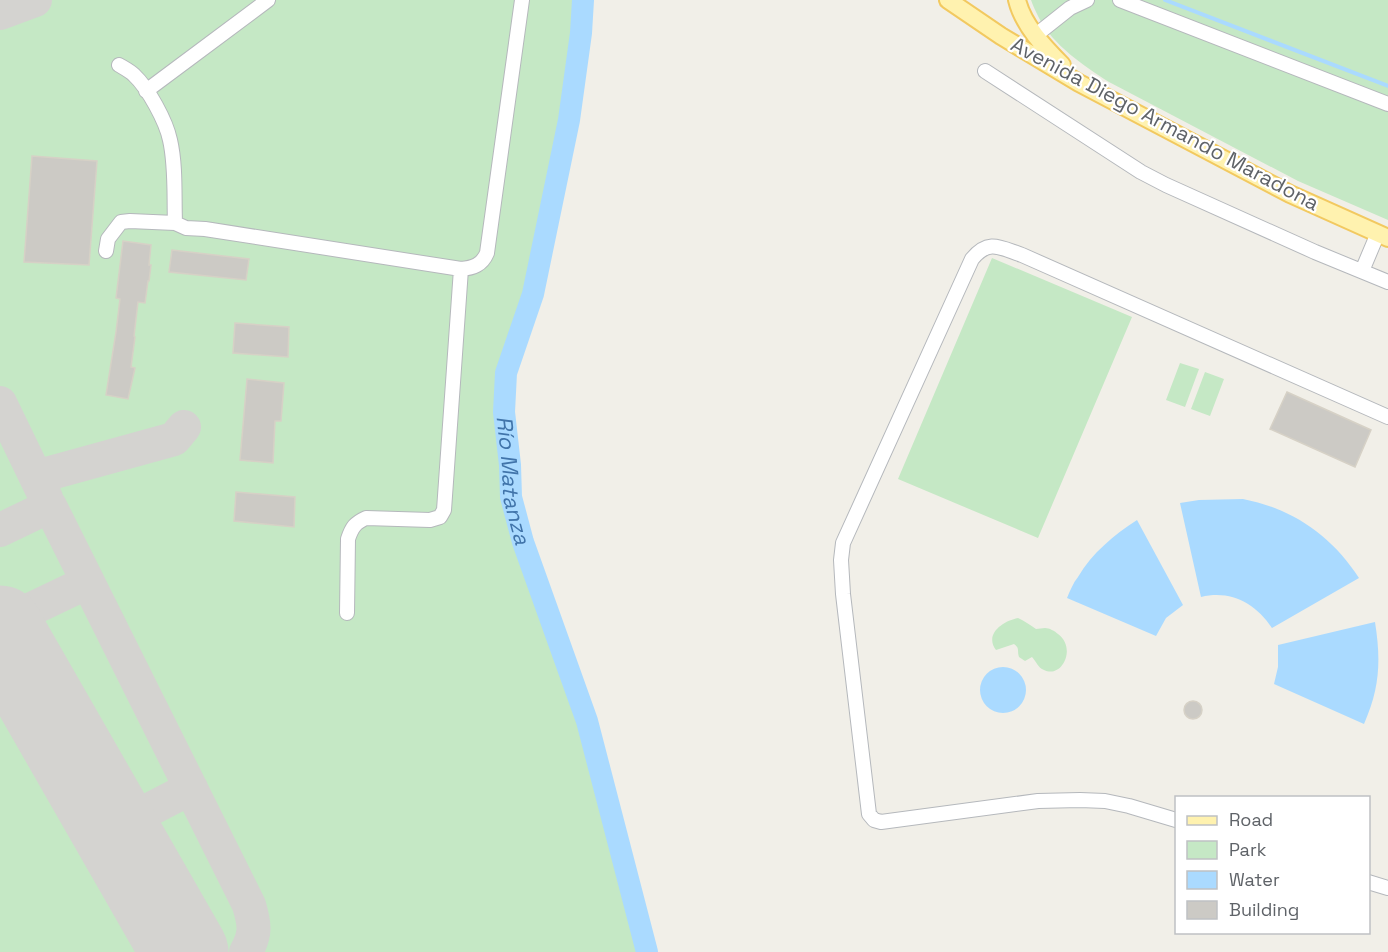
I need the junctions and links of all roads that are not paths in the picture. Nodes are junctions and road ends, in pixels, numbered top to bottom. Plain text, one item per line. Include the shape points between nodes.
1 (268, 0) edge
2 (522, 0) edge
3 (948, 0) edge
4 (1017, 0) edge
5 (1087, 0) edge
6 (1120, 0) edge
7 (1036, 35) junction
8 (119, 65) dead end
9 (985, 71) dead end
10 (1079, 83) junction
11 (146, 91) junction
12 (1388, 104) edge
13 (176, 223) junction
14 (1383, 236) edge
15 (106, 251) dead end
16 (461, 269) junction
17 (1362, 271) junction
18 (1388, 282) edge
19 (1388, 417) edge
20 (347, 614) dead end
21 (1175, 820) edge
22 (1370, 883) edge
23 (1388, 888) edge

1 - 11 street
2 - 16 street via 487,253 478,265
3 - 10 main road, Avenida Diego Armando Maradona
4 - 7 main road
5 - 7 street via 1070,8
6 - 12 street
7 - 10 main road
8 - 11 street via 134,75
9 - 17 street via 1141,172
10 - 14 main road, Avenida Diego Armando Maradona via 1290,194
11 - 13 street via 170,138
13 - 15 street via 121,222 108,239
13 - 16 street via 186,228
14 - 17 street
16 - 20 street via 444,510 441,517 430,520 366,518 351,528
17 - 18 street
19 - 21 street via 1022,255 986,246 972,259 843,543 843,594 869,814 881,822 1038,801 1080,800 1105,801
22 - 23 street

